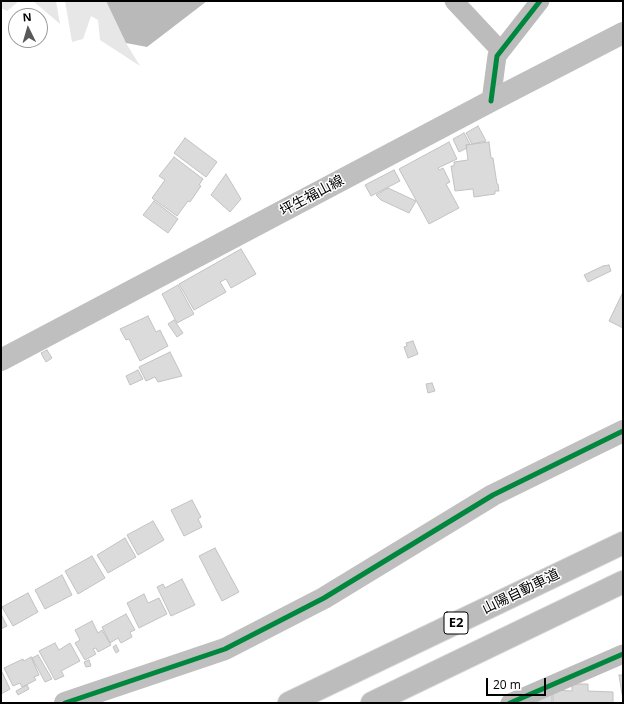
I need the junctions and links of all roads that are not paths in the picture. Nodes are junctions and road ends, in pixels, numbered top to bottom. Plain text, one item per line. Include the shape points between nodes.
1 (454, 1) edge
2 (540, 1) edge
3 (623, 33) edge
4 (497, 56) junction
5 (491, 101) junction
6 (1, 360) edge
7 (623, 431) edge
8 (623, 543) edge
9 (623, 582) edge
10 (623, 654) edge
11 (65, 703) edge
12 (289, 703) edge
13 (372, 703) edge
14 (510, 703) edge

1 - 4 street via 499,49
2 - 4 street
3 - 5 main road, 坪生福山線
4 - 5 street
5 - 6 main road, 坪生福山線
7 - 11 main road via 493,495 324,598 225,649
8 - 12 highway, 山陽自動車道 / E2
9 - 13 highway, E2
10 - 14 street

